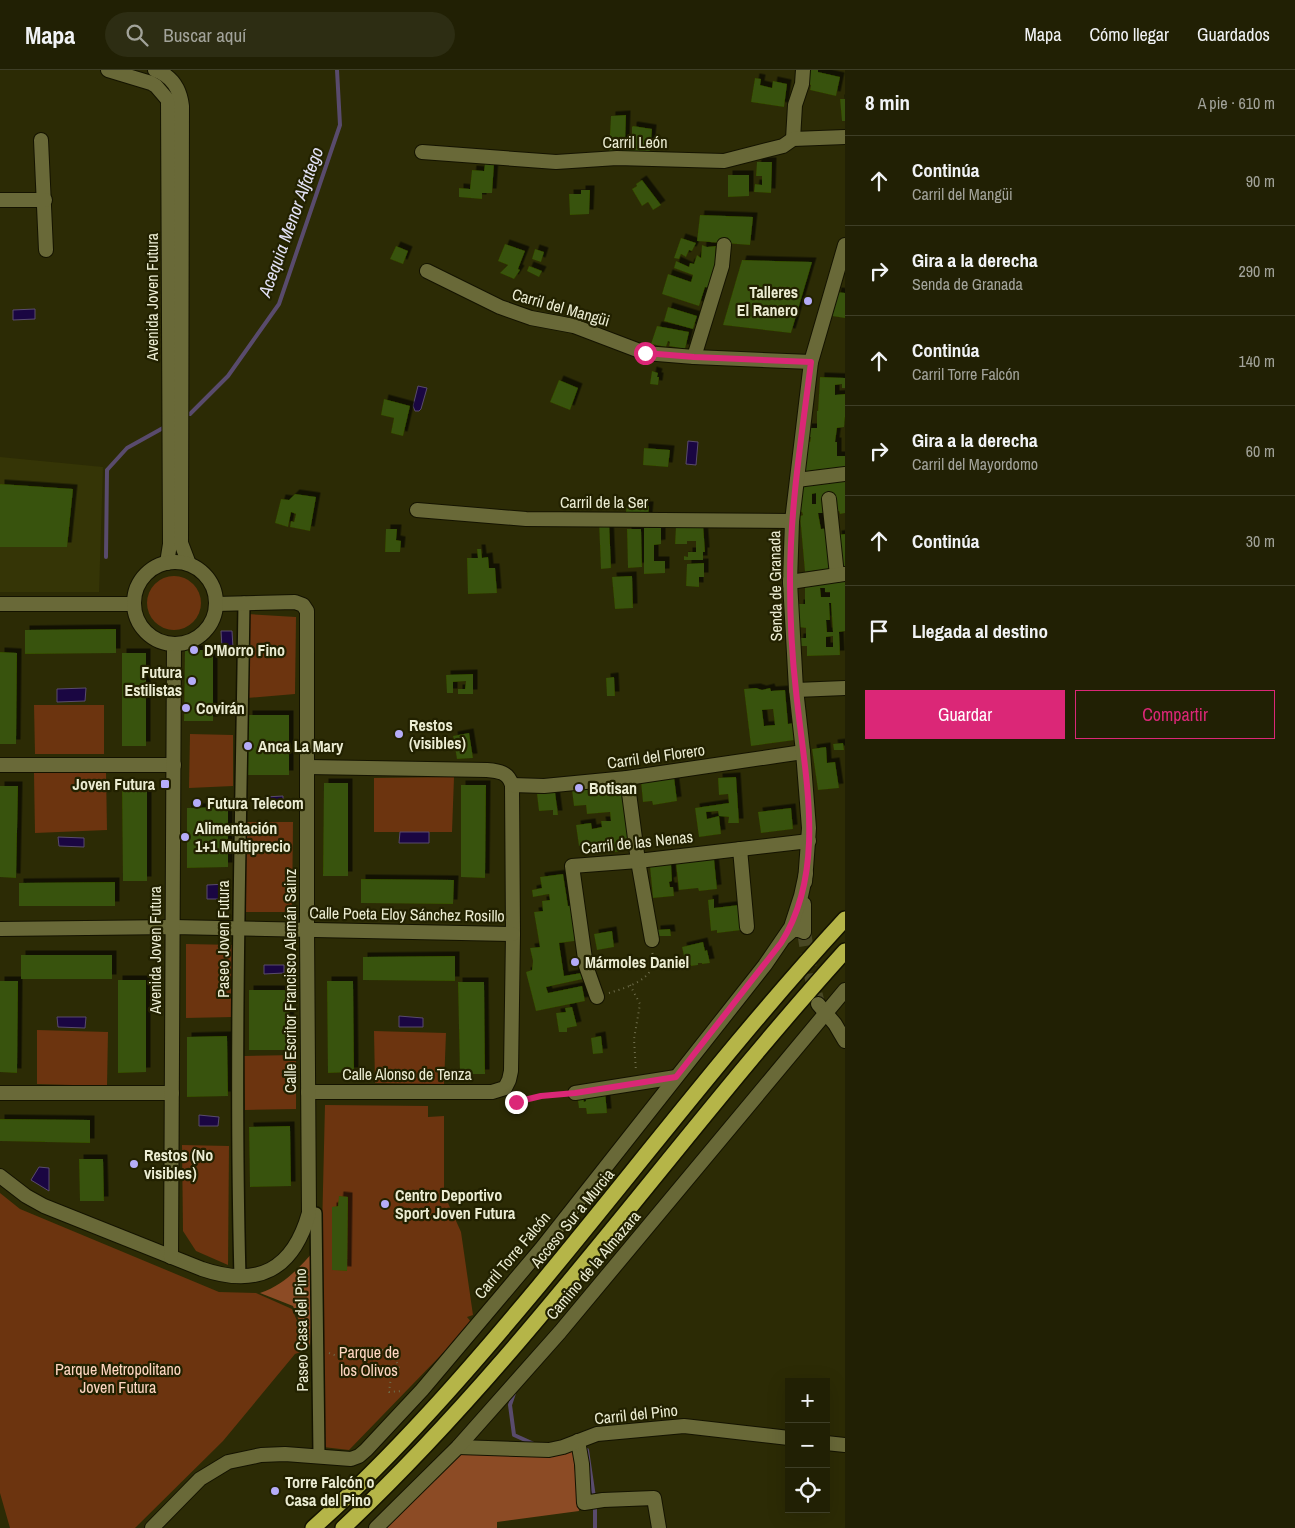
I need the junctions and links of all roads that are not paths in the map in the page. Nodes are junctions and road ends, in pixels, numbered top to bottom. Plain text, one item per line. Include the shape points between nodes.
1 (108, 70) edge
2 (155, 70) edge
3 (803, 70) edge
4 (845, 137) edge
5 (794, 139) junction
6 (41, 140) dead end
7 (422, 152) dead end
8 (0, 200) edge
9 (45, 200) junction
10 (724, 245) dead end
11 (845, 245) edge
12 (46, 250) dead end
13 (843, 259) edge
14 (427, 271) dead end
15 (838, 291) edge
16 (694, 357) junction
17 (811, 362) junction
18 (845, 474) edge
19 (797, 480) junction
20 (830, 499) dead end
21 (417, 510) dead end
22 (792, 521) junction
23 (167, 563) junction
24 (189, 564) junction
25 (841, 574) edge
26 (790, 582) junction
27 (244, 602) junction
28 (0, 604) edge
29 (134, 604) junction
30 (216, 604) junction
31 (174, 644) junction
32 (845, 688) edge
33 (796, 690) junction
34 (804, 752) junction
35 (0, 765) edge
36 (174, 765) junction
37 (308, 767) junction
38 (627, 778) junction
39 (510, 781) junction
40 (809, 841) junction
41 (740, 849) junction
42 (638, 860) junction
43 (806, 873) junction
44 (845, 906) edge
45 (845, 918) edge
46 (173, 927) junction
47 (746, 927) dead end
48 (239, 928) junction
49 (0, 929) edge
50 (307, 930) junction
51 (513, 934) junction
52 (785, 937) junction
53 (652, 940) road end
54 (845, 951) edge
55 (783, 988) junction
56 (845, 990) edge
57 (597, 998) road end
58 (822, 1009) junction
59 (845, 1041) edge
60 (676, 1077) junction
61 (308, 1092) junction
62 (0, 1093) edge
63 (172, 1093) junction
64 (575, 1093) road end
65 (0, 1176) edge
66 (309, 1213) junction
67 (171, 1256) junction
68 (240, 1277) junction
69 (785, 1438) edge
70 (578, 1441) junction
71 (830, 1443) edge
72 (845, 1445) edge
73 (458, 1447) junction
74 (319, 1455) junction
75 (152, 1528) edge
76 (313, 1528) edge
77 (343, 1528) edge
78 (376, 1528) edge
79 (660, 1528) edge

1 - 23 street, Avenida Joven Futura via 151,82 168,100 170,544
2 - 24 street, Avenida Joven Futura via 175,85 182,106 181,543
3 - 5 street via 795,105
4 - 5 street, Carril León
5 - 7 street, Carril León via 783,146 724,161 618,158 556,162
6 - 9 street
8 - 9 street
9 - 12 street
10 - 16 street via 722,266
11 - 13 street, Senda de Granada
13 - 15 street, Senda de Granada
14 - 16 street, Carril del Mangüi via 500,307 531,318 574,326 645,353
15 - 17 street, Senda de Granada
16 - 17 street, Carril del Mangüi
17 - 19 street, Senda de Granada
18 - 19 street
19 - 22 street, Senda de Granada
20 - 25 street
21 - 22 street, Carril de la Ser via 526,519
22 - 26 street, Senda de Granada
23 - 24 street
23 - 29 street via 145,574 137,588
24 - 30 street via 203,573 213,587
25 - 26 street
26 - 33 street, Senda de Granada
27 - 30 street, Calle Escritor Francisco Alemán Sainz
27 - 37 street, Calle Escritor Francisco Alemán Sainz via 295,602 306,608
27 - 48 street, Paseo Joven Futura
28 - 29 street
29 - 31 street via 142,628 162,642
30 - 31 street via 212,619 203,632 190,641
31 - 36 street, Avenida Joven Futura
32 - 33 street
33 - 34 street, Senda de Granada
34 - 38 street, Carril del Florero
34 - 40 street, Senda de Granada
35 - 36 street
36 - 46 street, Avenida Joven Futura
37 - 39 street, Carril del Florero via 486,770 503,773
37 - 50 street, Calle Escritor Francisco Alemán Sainz
38 - 39 street, Carril del Florero via 544,786
38 - 42 street
39 - 51 street
40 - 41 street, Carril de las Nenas
40 - 43 street, Senda de Granada
41 - 42 street, Carril de las Nenas
41 - 47 street
42 - 53 street
42 - 57 street, Carril de las Nenas via 572,866 586,966
43 - 52 street, Carril Torre Falcón via 796,914
43 - 52 street, Senda de Granada via 804,932 793,930
44 - 55 highway
45 - 55 highway, Acceso Sur a Murcia
46 - 48 street, Calle Poeta Eloy Sánchez Rosillo
46 - 49 street, Calle Poeta Eloy Sánchez Rosillo
46 - 63 street, Avenida Joven Futura
48 - 50 street, Calle Poeta Eloy Sánchez Rosillo
48 - 68 street, Paseo Joven Futura
50 - 51 street, Calle Poeta Eloy Sánchez Rosillo
50 - 61 street, Calle Escritor Francisco Alemán Sainz
51 - 61 street, Calle Alonso de Tenza via 511,1071 510,1080 503,1089 492,1092
52 - 60 street, Carril Torre Falcón
54 - 77 highway via 715,1103 517,1345 411,1462
55 - 76 highway, Acceso Sur a Murcia via 484,1351 395,1449
56 - 58 street, Camino de la Almazara
58 - 59 street
58 - 73 street, Camino de la Almazara via 560,1332
60 - 64 street
60 - 74 street, Carril Torre Falcón via 541,1249 422,1390 359,1456 346,1459
61 - 66 street, Calle Escritor Francisco Alemán Sainz
62 - 63 street
63 - 67 street, Avenida Joven Futura
65 - 67 street, Calle Escritor Francisco Alemán Sainz via 44,1206
66 - 68 street, Calle Escritor Francisco Alemán Sainz via 300,1239 285,1259 270,1270
66 - 74 street, Paseo Casa del Pino via 316,1212
67 - 68 street, Calle Escritor Francisco Alemán Sainz via 216,1274
69 - 70 street, Carril del Pino via 684,1426 597,1434
70 - 73 street, Carril del Pino via 548,1450
70 - 79 street via 584,1502 654,1498
71 - 72 street
73 - 78 street, Camino de la Almazara
74 - 75 street, Carril Torre Falcón via 261,1454 228,1462 200,1479

